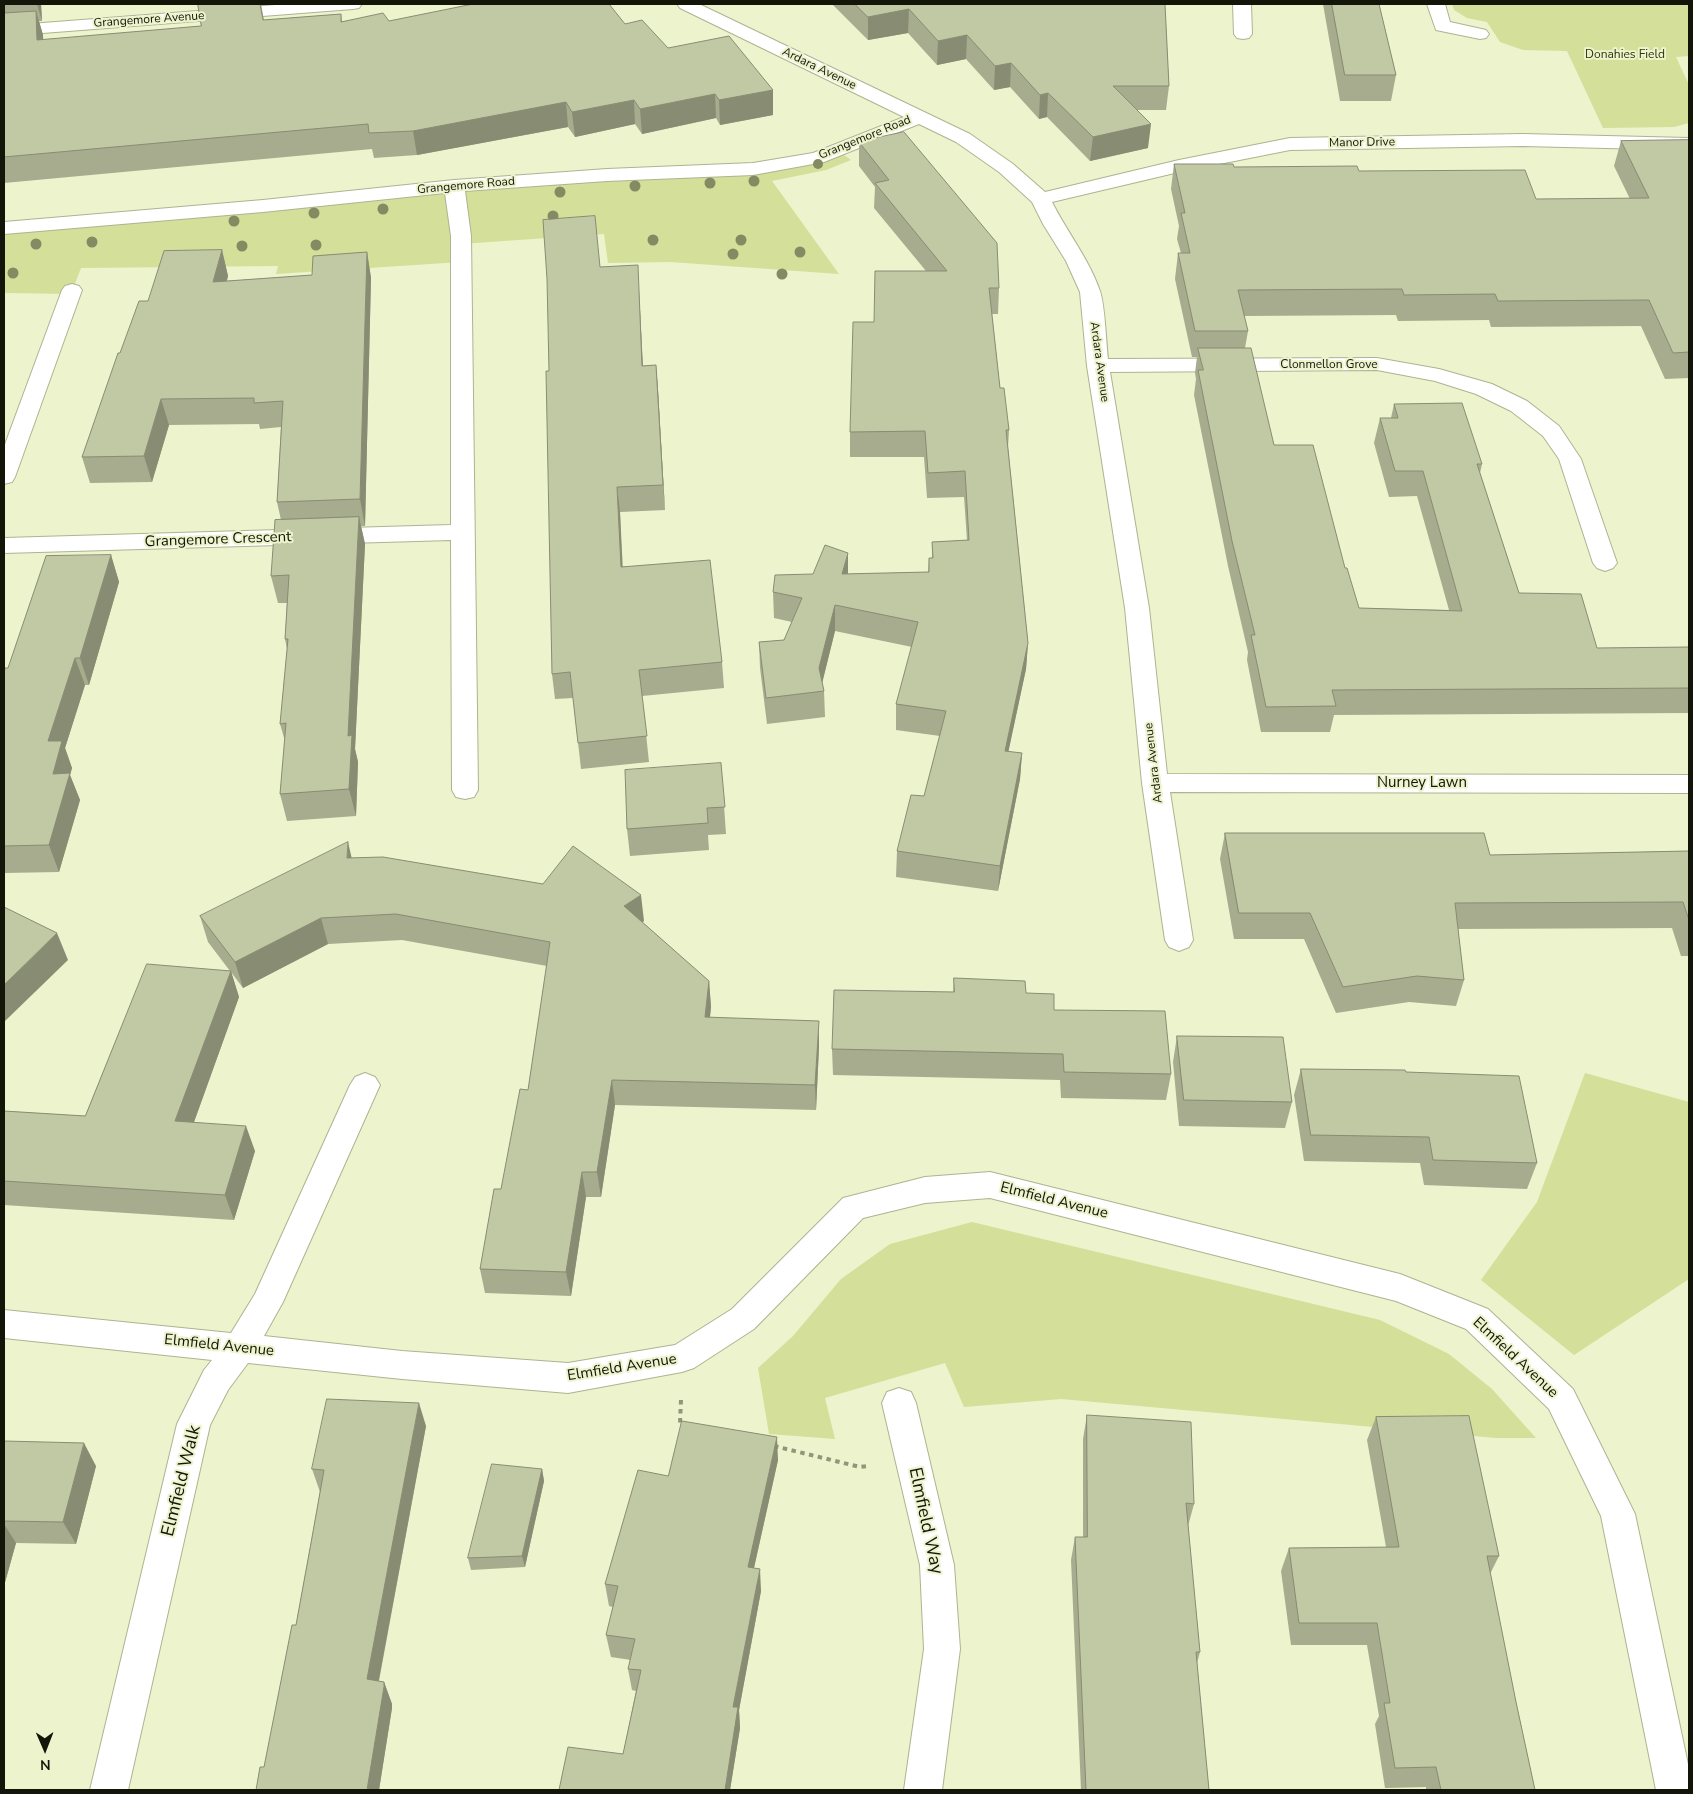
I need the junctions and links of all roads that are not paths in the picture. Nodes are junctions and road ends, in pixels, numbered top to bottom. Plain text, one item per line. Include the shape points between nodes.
1 (120, 4) edge
2 (353, 4) edge
3 (686, 4) edge
4 (731, 4) edge
5 (1242, 4) edge
6 (1436, 4) edge
7 (705, 14) junction
8 (122, 22) junction
9 (4, 31) edge
10 (1242, 34) dead end
11 (1480, 34) dead end
12 (920, 116) junction
13 (1689, 144) edge
14 (454, 186) junction
15 (1042, 199) junction
16 (4, 228) edge
17 (72, 290) dead end
18 (1098, 366) junction
19 (4, 478) edge
20 (463, 532) junction
21 (4, 546) edge
22 (1605, 563) dead end
23 (1155, 783) junction
24 (1689, 784) edge
25 (464, 790) dead end
26 (1179, 940) dead end
27 (365, 1084) dead end
28 (4, 1324) edge
29 (240, 1348) junction
30 (899, 1403) dead end
31 (109, 1790) edge
32 (923, 1790) edge
33 (1675, 1790) edge

1 - 8 street
2 - 8 street, Grangemore Avenue
3 - 7 street, Ardara Avenue
4 - 7 street
5 - 10 street
6 - 11 street via 1442,26
7 - 12 street, Ardara Avenue
8 - 9 street, Grangemore Avenue
12 - 14 street, Grangemore Road via 817,158 753,169
12 - 15 street, Ardara Avenue via 963,138 1006,168
13 - 15 street, Manor Drive via 1523,140 1290,144 1123,178
14 - 16 street, Grangemore Road
14 - 20 street via 461,236
15 - 18 street, Ardara Avenue via 1090,292
17 - 19 street
18 - 22 street, Clonmellon Grove via 1377,364 1438,375 1484,389 1519,406 1550,431 1570,459
18 - 23 street, Ardara Avenue via 1137,608
20 - 21 street, Grangemore Crescent
20 - 25 street
23 - 24 street, Nurney Lawn
23 - 26 street, Ardara Avenue
27 - 29 street, Elmfield Walk via 267,1302
28 - 29 street, Elmfield Avenue
29 - 31 street, Elmfield Walk via 216,1380 194,1424
29 - 33 street, Elmfield Avenue via 568,1378 682,1358 743,1318 854,1207 925,1190 990,1185 1400,1288 1477,1319 1560,1399 1618,1514
30 - 32 street, Elmfield Way via 937,1565 942,1649

